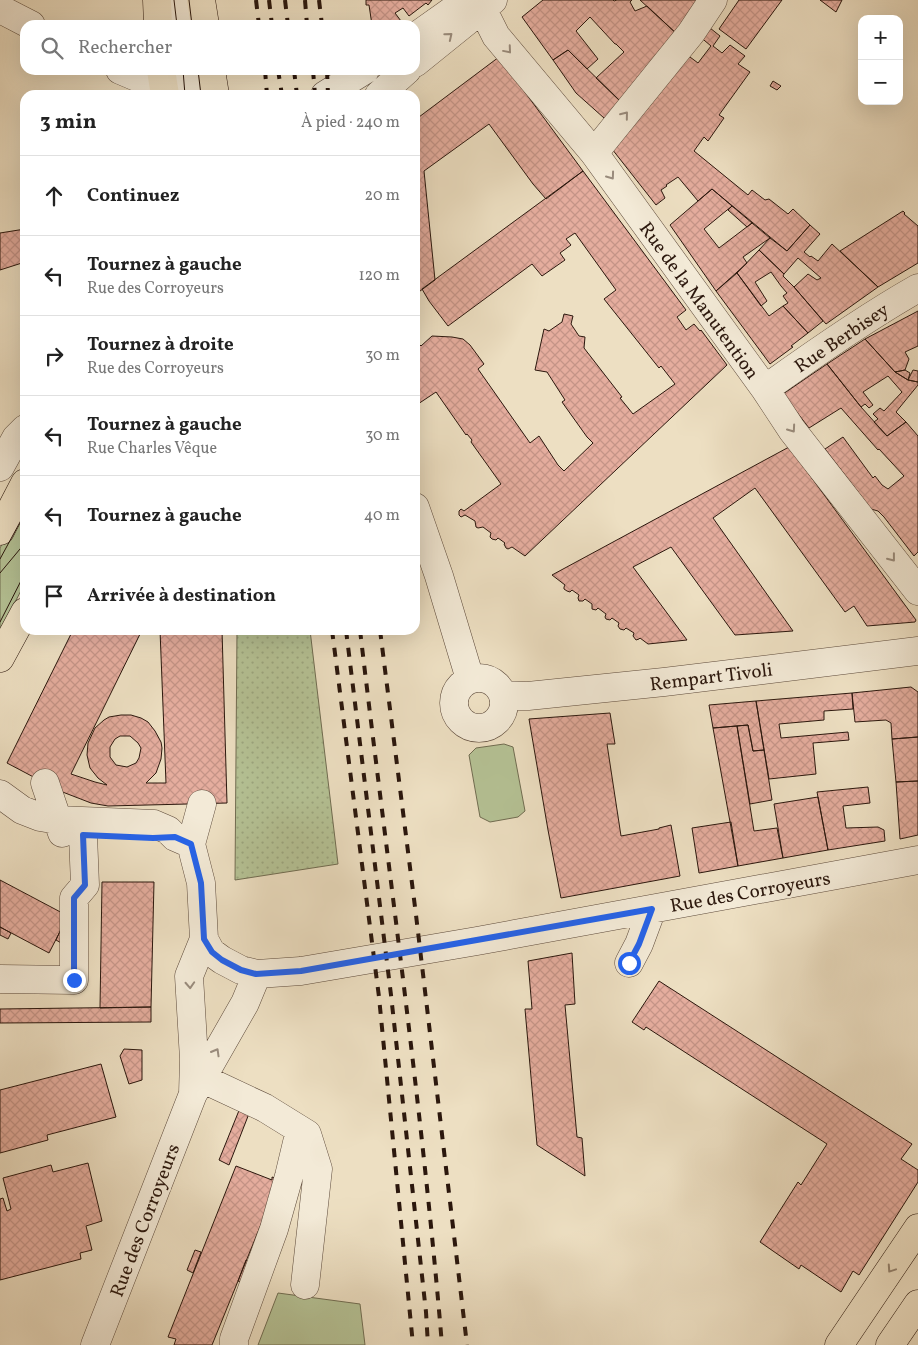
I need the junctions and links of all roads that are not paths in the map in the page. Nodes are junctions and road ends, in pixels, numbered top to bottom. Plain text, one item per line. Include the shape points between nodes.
1 (157, 0) edge
2 (174, 0) edge
3 (189, 0) edge
4 (201, 0) edge
5 (713, 0) edge
6 (479, 2) edge
7 (0, 9) edge
8 (21, 20) edge
9 (158, 20) edge
10 (176, 20) edge
11 (191, 20) edge
12 (204, 20) edge
13 (420, 33) edge
14 (420, 59) edge
15 (132, 75) edge
16 (162, 75) edge
17 (179, 75) edge
18 (199, 75) edge
19 (212, 75) edge
20 (357, 75) edge
21 (402, 75) edge
22 (152, 90) edge
23 (164, 90) edge
24 (175, 90) edge
25 (200, 90) edge
26 (214, 90) edge
27 (333, 90) edge
28 (385, 90) edge
29 (594, 153) junction
30 (918, 288) edge
31 (765, 389) junction
32 (20, 434) edge
33 (0, 467) edge
34 (20, 493) edge
35 (420, 521) edge
36 (0, 531) edge
37 (918, 591) edge
38 (20, 621) edge
39 (918, 650) edge
40 (0, 658) edge
41 (470, 680) junction
42 (503, 695) junction
43 (49, 785) dead end
44 (0, 794) edge
45 (195, 804) dead end
46 (0, 814) edge
47 (68, 830) junction
48 (183, 841) junction
49 (918, 860) edge
50 (652, 909) junction
51 (204, 939) junction
52 (629, 963) dead end
53 (256, 974) junction
54 (0, 979) edge
55 (197, 1086) junction
56 (300, 1130) junction
57 (918, 1228) edge
58 (305, 1285) dead end
59 (918, 1304) edge
60 (95, 1345) edge
61 (234, 1345) edge
62 (840, 1345) edge
63 (890, 1345) edge

1 - 9 main road
2 - 10 street
3 - 11 street
4 - 12 main road
29 -> 5 street via 691,33
6 - 13 street via 453,10
14 -> 6 street
6 -> 29 street, Rue de la Manutention via 496,36
7 - 8 street
15 - 22 street via 146,81
16 - 23 main road
17 - 24 street
18 - 25 street
19 - 26 main road
20 - 27 street
21 - 28 street
29 -> 31 street, Rue de la Manutention
30 - 31 street, Rue Berbisey
31 -> 37 street, Rue de la Manutention via 792,430
32 - 33 street
34 - 36 main road
35 - 41 street
38 - 40 main road
39 - 42 street, Rempart Tivoli via 618,687 528,696
41 - 42 street via 481,678 492,682
41 - 42 street via 460,687 454,702 455,712 467,725 485,727 495,722 502,713
43 - 47 street
44 - 47 street via 22,810
45 - 48 street, Rue des Corroyeurs
46 - 47 street via 39,830
47 - 48 street
47 - 54 street via 85,885 74,898 74,980
48 - 51 street, Rue des Corroyeurs via 201,883
49 - 50 street, Rue des Corroyeurs
50 - 52 street
50 - 53 street, Rue des Corroyeurs via 301,971
51 - 53 street, Rue des Corroyeurs via 222,960
51 -> 55 street, Rue des Corroyeurs via 189,976
55 -> 53 street, Rue des Corroyeurs via 245,1003
55 - 56 street via 265,1108
55 - 60 street, Rue des Corroyeurs
56 - 58 street via 307,1134 318,1169
56 - 61 street via 274,1229
57 -> 62 main road
59 - 63 main road

